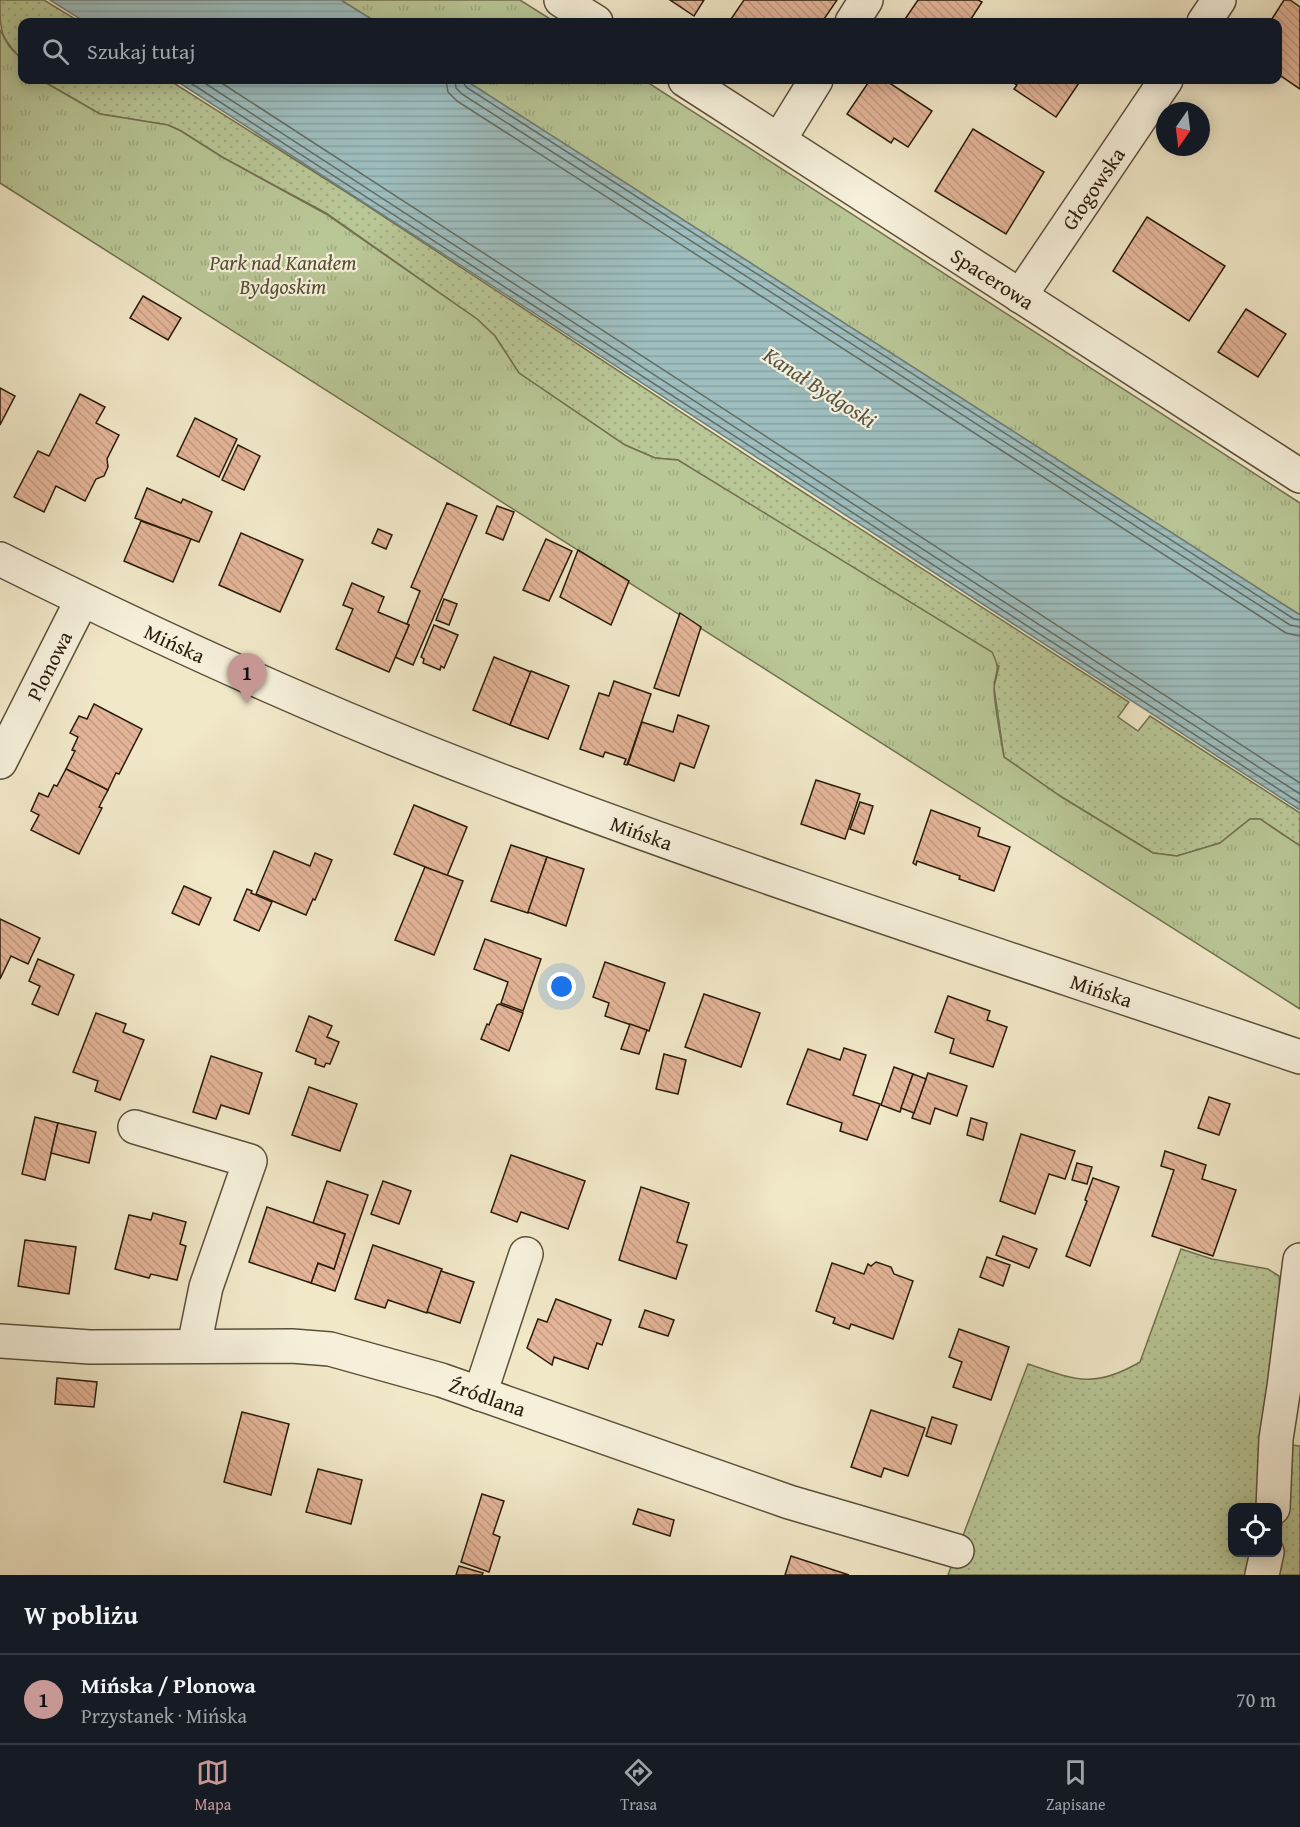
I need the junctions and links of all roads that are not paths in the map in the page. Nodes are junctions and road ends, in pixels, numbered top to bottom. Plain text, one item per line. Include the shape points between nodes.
1 (561, 0) edge
2 (866, 0) edge
3 (1219, 0) edge
4 (590, 18) edge
5 (855, 18) edge
6 (1207, 18) edge
7 (691, 84) edge
8 (814, 84) edge
9 (1163, 84) edge
10 (779, 140) junction
11 (1020, 296) junction
12 (1300, 476) edge
13 (0, 559) edge
14 (82, 600) junction
15 (0, 762) edge
16 (1300, 1058) edge
17 (135, 1127) dead end
18 (526, 1254) dead end
19 (1300, 1260) edge
20 (0, 1341) edge
21 (194, 1346) junction
22 (480, 1394) junction
23 (1273, 1503) edge
24 (957, 1551) dead end
25 (1266, 1557) edge
26 (1262, 1575) edge

1 - 4 street
2 - 5 street
3 - 6 street
7 - 10 street, Spacerowa
8 - 10 street
9 - 11 street, Głogowska
10 - 11 street, Spacerowa
11 - 12 street, Spacerowa
13 - 14 street, Mińska
14 - 15 street, Plonowa
14 - 16 street, Mińska via 256,680 500,780
17 - 21 street via 250,1161 206,1287
18 - 22 street
19 - 23 street via 1276,1439
20 - 21 street, Źródlana via 90,1347
21 - 22 street, Źródlana via 330,1349 394,1365
22 - 24 street, Źródlana via 789,1502
25 - 26 street

